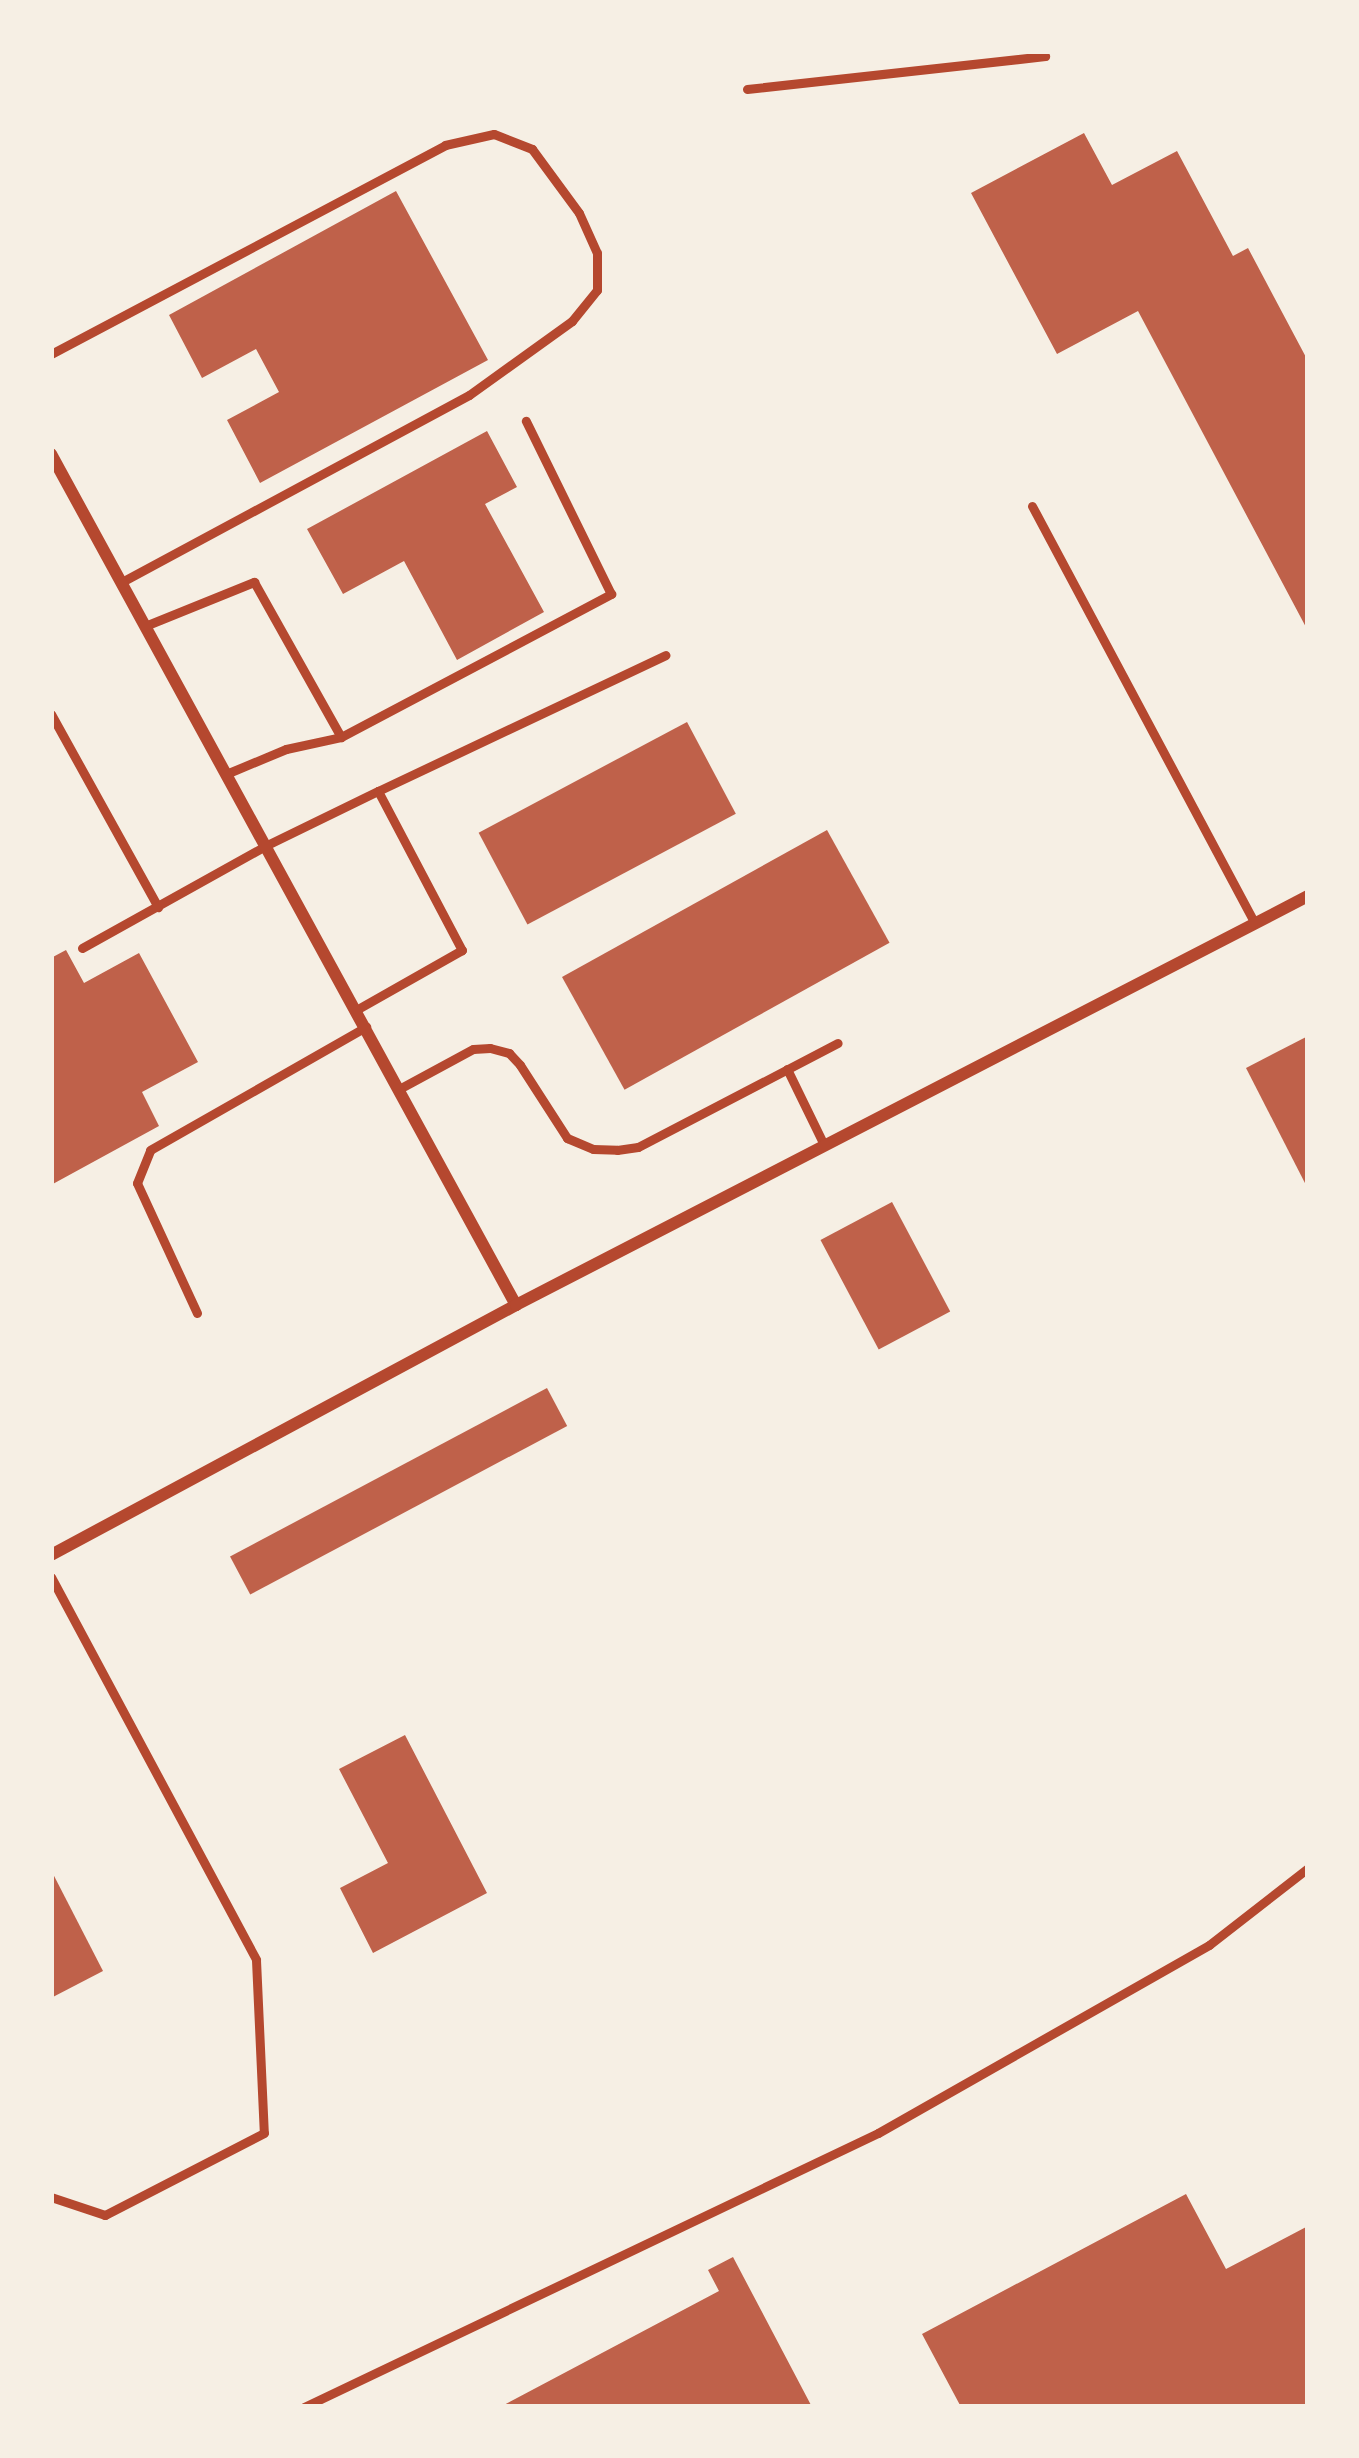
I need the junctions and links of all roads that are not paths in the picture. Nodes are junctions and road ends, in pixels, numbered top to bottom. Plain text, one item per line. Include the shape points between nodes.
1 (892, 51) edge
2 (1045, 56) dead end
3 (894, 68) junction
4 (747, 89) dead end
5 (51, 354) edge
6 (526, 422) dead end
7 (51, 454) edge
8 (1032, 506) dead end
9 (121, 582) junction
10 (145, 626) junction
11 (666, 655) dead end
12 (51, 714) edge
13 (341, 737) junction
14 (226, 774) junction
15 (378, 791) junction
16 (265, 846) junction
17 (1308, 896) edge
18 (158, 907) junction
19 (1255, 923) junction
20 (82, 948) dead end
21 (356, 1010) junction
22 (366, 1027) junction
23 (838, 1042) dead end
24 (787, 1069) junction
25 (399, 1088) junction
26 (824, 1145) junction
27 (517, 1305) junction
28 (197, 1313) dead end
29 (51, 1555) edge
30 (51, 1576) edge
31 (1308, 1868) edge
32 (51, 2198) edge
33 (304, 2407) edge

1 - 3 lane
2 - 3 lane
3 - 4 lane
5 - 9 lane via 446,145 494,134 532,148 579,212 597,254 597,290 572,321 470,395
6 - 13 lane via 611,594
7 - 9 street
8 - 19 lane
9 - 10 street
10 - 13 lane via 254,582
10 - 14 street
11 - 15 lane
12 - 18 lane
13 - 14 lane
14 - 16 street
15 - 16 lane
15 - 21 lane via 462,950
16 - 18 lane
16 - 21 street
17 - 19 street
18 - 20 lane
19 - 26 street
21 - 22 street
22 - 25 street
22 - 28 lane via 150,1150 137,1183
23 - 24 lane
24 - 25 lane via 638,1147 617,1150 567,1138 509,1053 473,1049
24 - 26 lane
25 - 27 street
26 - 27 street
27 - 29 street
30 - 32 lane via 256,1960 264,2133 106,2215
31 - 33 lane via 1209,1945 878,2133

